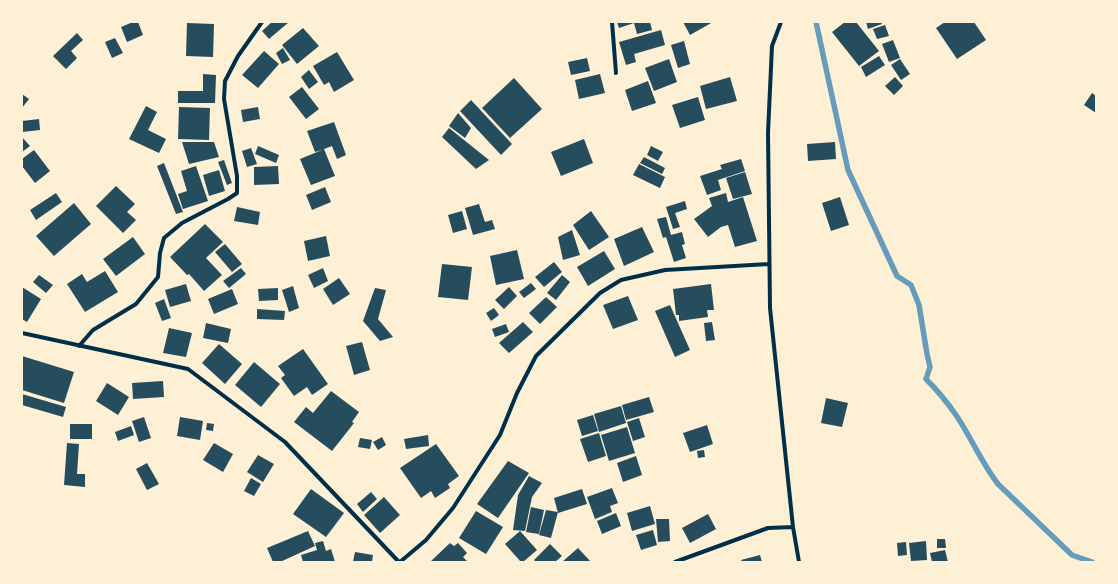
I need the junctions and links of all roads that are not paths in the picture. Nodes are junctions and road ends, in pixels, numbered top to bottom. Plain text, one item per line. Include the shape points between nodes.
1 (262, 22) edge
2 (612, 22) edge
3 (781, 22) edge
4 (616, 72) dead end
5 (769, 264) junction
6 (22, 333) edge
7 (79, 346) junction
8 (793, 527) junction
9 (400, 562) edge
10 (675, 562) edge
11 (800, 562) edge

1 - 7 street via 238,56 225,81 224,99 237,176 237,193 182,223 164,238 158,277 136,304 94,330
2 - 4 street
3 - 5 street via 772,46 768,133
5 - 8 street via 770,308
5 - 9 street via 665,270 621,280 600,293 536,356 500,435 453,508 426,540
6 - 7 street
7 - 9 street via 188,369 285,442
8 - 10 street via 768,528
8 - 11 street

